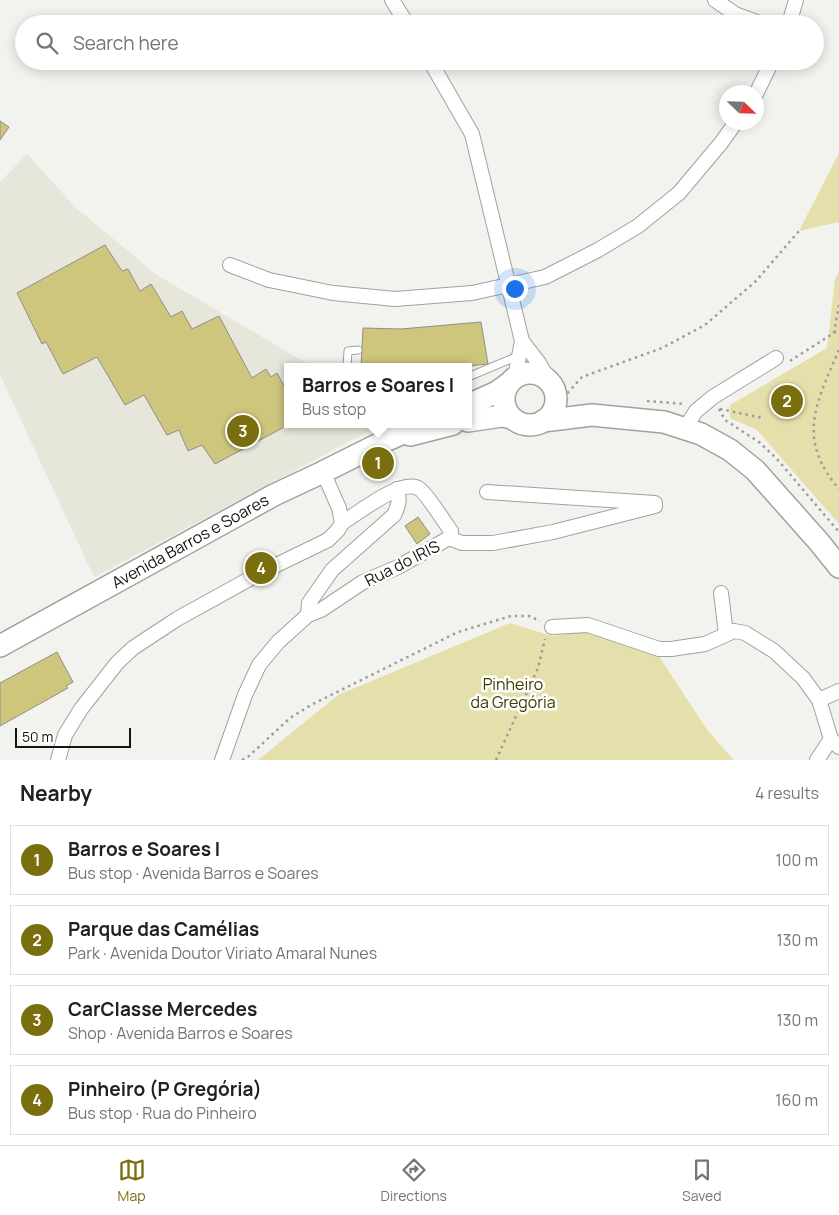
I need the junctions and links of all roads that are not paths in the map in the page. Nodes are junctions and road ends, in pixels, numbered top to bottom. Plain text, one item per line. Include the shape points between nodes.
1 (392, 0) edge
2 (716, 0) edge
3 (796, 0) edge
4 (401, 15) edge
5 (738, 15) edge
6 (792, 15) edge
7 (435, 70) edge
8 (768, 70) edge
9 (760, 85) edge
10 (730, 130) edge
11 (230, 265) dead end
12 (507, 285) junction
13 (522, 340) junction
14 (358, 350) dead end
15 (518, 356) junction
16 (776, 358) road end
17 (347, 363) edge
18 (472, 375) edge
19 (512, 381) junction
20 (555, 390) junction
21 (472, 403) edge
22 (592, 415) junction
23 (512, 418) junction
24 (472, 420) edge
25 (543, 421) junction
26 (414, 428) edge
27 (437, 428) edge
28 (685, 428) junction
29 (383, 442) junction
30 (323, 472) junction
31 (397, 489) junction
32 (487, 492) dead end
33 (342, 522) junction
34 (449, 538) junction
35 (839, 568) edge
36 (721, 593) dead end
37 (308, 615) junction
38 (552, 627) road end
39 (726, 634) junction
40 (0, 646) edge
41 (839, 691) edge
42 (819, 700) junction
43 (835, 743) edge
44 (58, 760) edge
45 (222, 760) edge
46 (817, 760) edge

1 - 4 street
2 - 5 street
3 - 6 street
7 - 12 street via 472,134
8 - 9 street
10 - 12 street via 679,193 638,226 545,277
11 - 12 street via 269,280 333,293 395,299 472,293
12 - 13 street
13 - 15 street
13 - 20 street
14 - 17 lane via 348,351
15 - 18 lane
15 - 19 street
16 - 28 street via 713,397 696,411
19 - 20 main road via 526,373 538,373
19 - 21 main road
19 - 23 main road via 504,402
20 - 22 main road via 569,404
20 - 25 main road via 554,409
22 - 25 main road
22 - 28 main road via 664,422
23 - 24 main road via 502,416
23 - 25 main road via 527,425
26 - 29 main road, Avenida Barros e Soares
27 - 29 main road, Avenida Barros e Soares
28 - 35 main road via 730,450 755,470
29 - 30 main road, Avenida Barros e Soares
30 - 33 street
30 - 40 main road, Avenida Barros e Soares via 274,495
31 - 33 street
31 - 34 street, Rua do IRIS via 420,488 451,531
31 - 37 street, Rua do IRIS via 400,496 394,515 332,570 309,603
32 - 34 street via 655,502 655,506 553,532 493,543 462,543
33 - 44 street via 328,540 186,614 133,648 117,662 81,709 65,735
34 - 37 street, Rua do IRIS via 363,582
36 - 39 street
37 - 45 street, Rua do IRIS via 259,664
38 - 39 street via 588,625 659,649 671,650 705,644
39 - 42 street via 734,631 745,633 774,651 804,678
41 - 42 street
42 - 43 street
43 - 46 street

